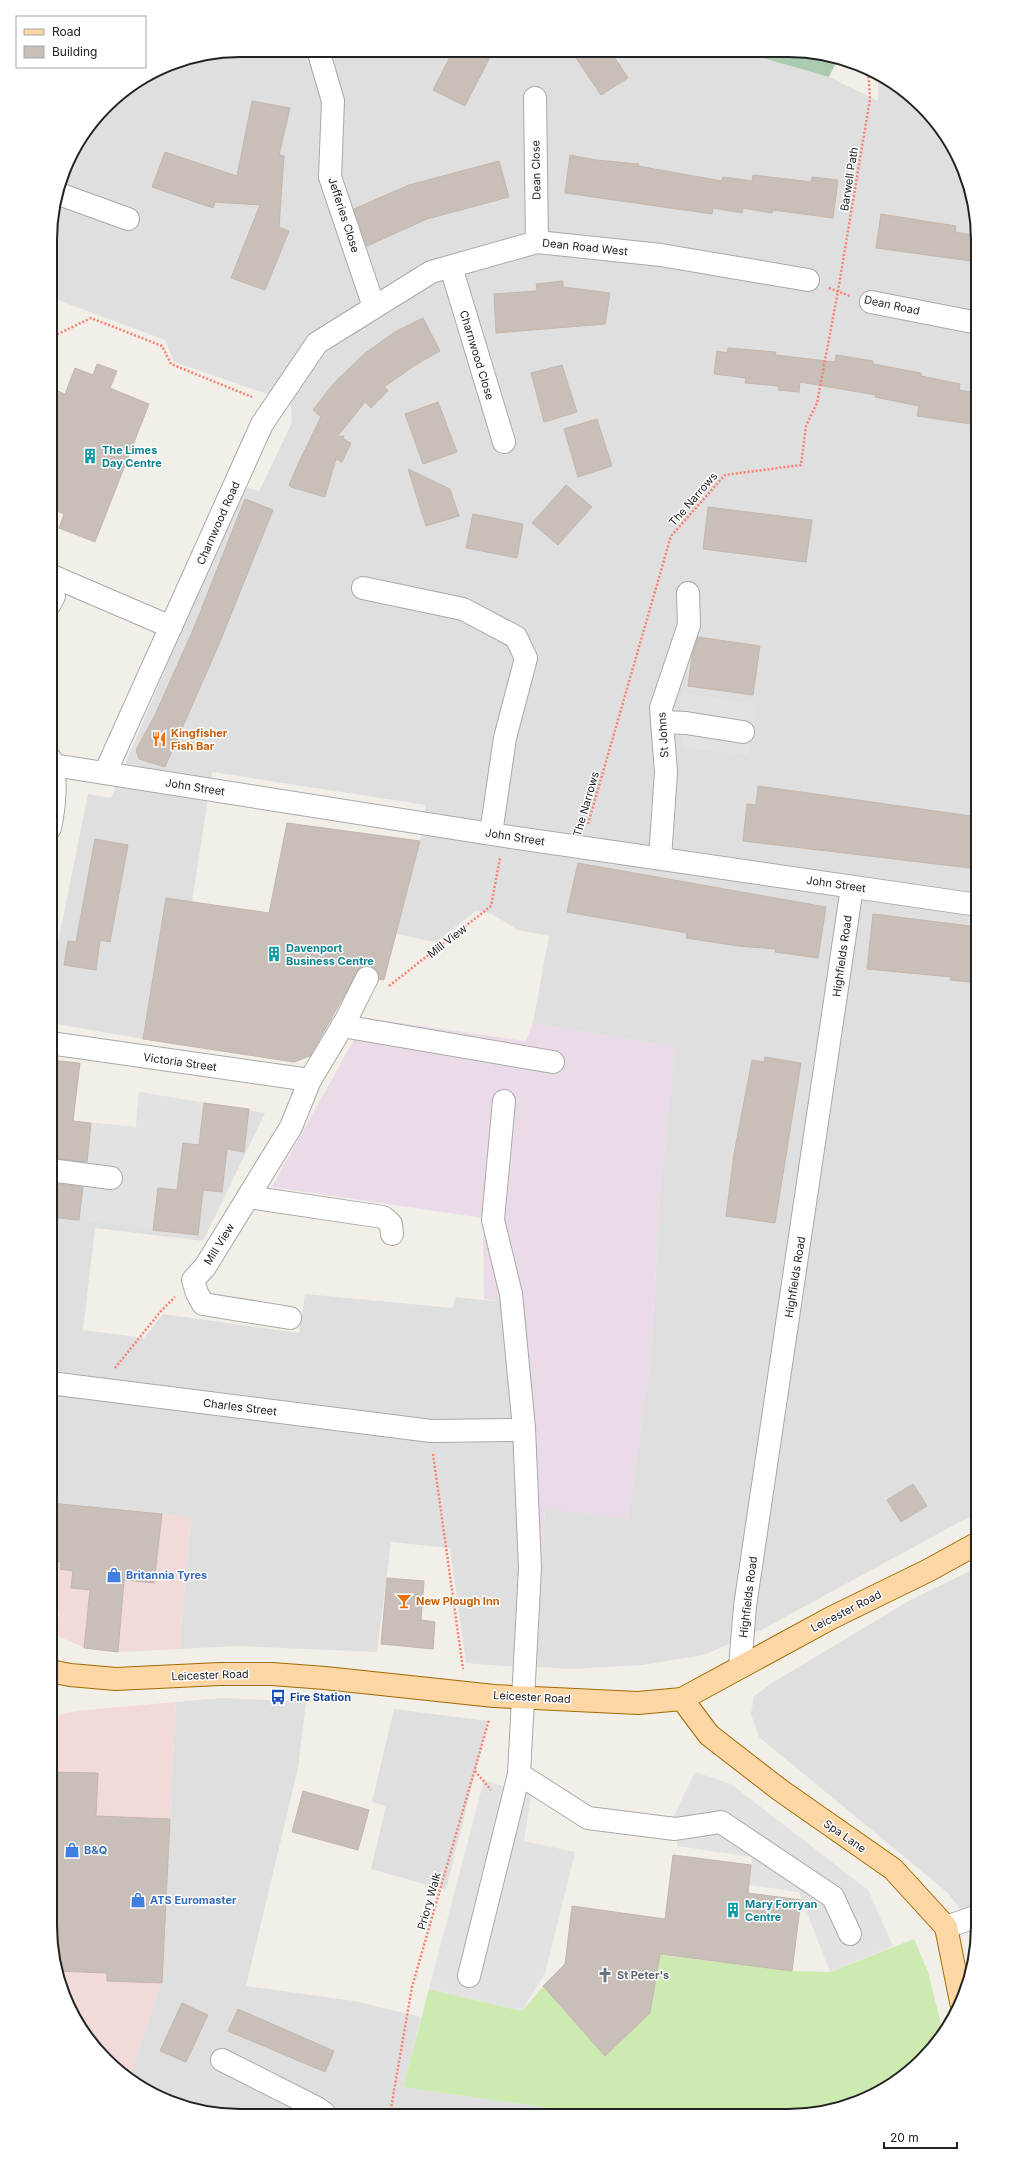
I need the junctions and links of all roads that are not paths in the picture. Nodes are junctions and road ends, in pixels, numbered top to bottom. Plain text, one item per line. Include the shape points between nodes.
1 (320, 57) edge
2 (535, 98) dead end
3 (62, 195) edge
4 (128, 219) dead end
5 (537, 242) junction
6 (450, 267) junction
7 (808, 280) road end
8 (871, 302) road end
9 (374, 307) junction
10 (971, 322) edge
11 (504, 442) dead end
12 (57, 578) edge
13 (363, 588) dead end
14 (688, 592) dead end
15 (171, 627) junction
16 (662, 722) junction
17 (743, 732) dead end
18 (57, 762) edge
19 (106, 773) junction
20 (498, 835) junction
21 (660, 858) junction
22 (852, 887) junction
23 (971, 904) edge
24 (367, 978) dead end
25 (342, 1026) junction
26 (57, 1044) edge
27 (553, 1062) dead end
28 (310, 1080) junction
29 (504, 1101) dead end
30 (57, 1171) edge
31 (111, 1178) dead end
32 (248, 1197) junction
33 (392, 1234) dead end
34 (290, 1318) dead end
35 (57, 1384) edge
36 (511, 1430) dead end
37 (971, 1547) edge
38 (740, 1667) junction
39 (57, 1672) edge
40 (522, 1697) junction
41 (682, 1699) junction
42 (519, 1774) junction
43 (971, 1918) edge
44 (946, 1927) junction
45 (850, 1934) dead end
46 (469, 1976) dead end
47 (959, 1991) edge
48 (222, 2060) dead end
49 (318, 2109) edge

1 - 9 street, Jefferies Close via 333,101 330,177
2 - 5 street, Dean Close
3 - 4 street
5 - 6 street, Dean Road West
5 - 7 street, Dean Road West via 661,255
6 - 9 street, Dean Road West via 431,272
6 - 11 street, Charnwood Close
8 - 10 street, Dean Road
9 - 15 street, Charnwood Road via 316,342 262,424
12 - 15 street
13 - 20 street via 463,609 516,637 526,658 505,738
14 - 16 street, St Johns via 689,625 661,708
15 - 19 street, Charnwood Road
16 - 17 street
16 - 21 street, St Johns via 666,772
18 - 19 street, John Street
19 - 20 street, John Street
20 - 21 street, John Street
21 - 22 street, John Street
22 - 23 street, John Street
22 - 38 street, Highfields Road via 745,1606
24 - 25 street, Mill View
25 - 27 street
25 - 28 street, Mill View
26 - 28 street, Victoria Street
28 - 32 street, Mill View via 291,1126
29 - 40 street via 493,1220 511,1294 524,1428 530,1568
30 - 31 street
32 - 33 street via 383,1218 391,1224
32 - 34 street, Mill View via 205,1267 192,1280 204,1304
35 - 36 street, Charles Street via 430,1431
37 - 38 main road, Leicester Road
38 - 41 main road, Leicester Road
39 - 40 main road, Leicester Road via 116,1679 272,1674
40 - 41 main road, Leicester Road via 638,1703
40 - 42 street
41 - 44 main road, Spa Lane via 709,1735 780,1790 893,1870
42 - 45 street via 588,1818 675,1829 721,1822 833,1897
42 - 46 street
43 - 44 street
44 - 47 main road
48 - 49 street

